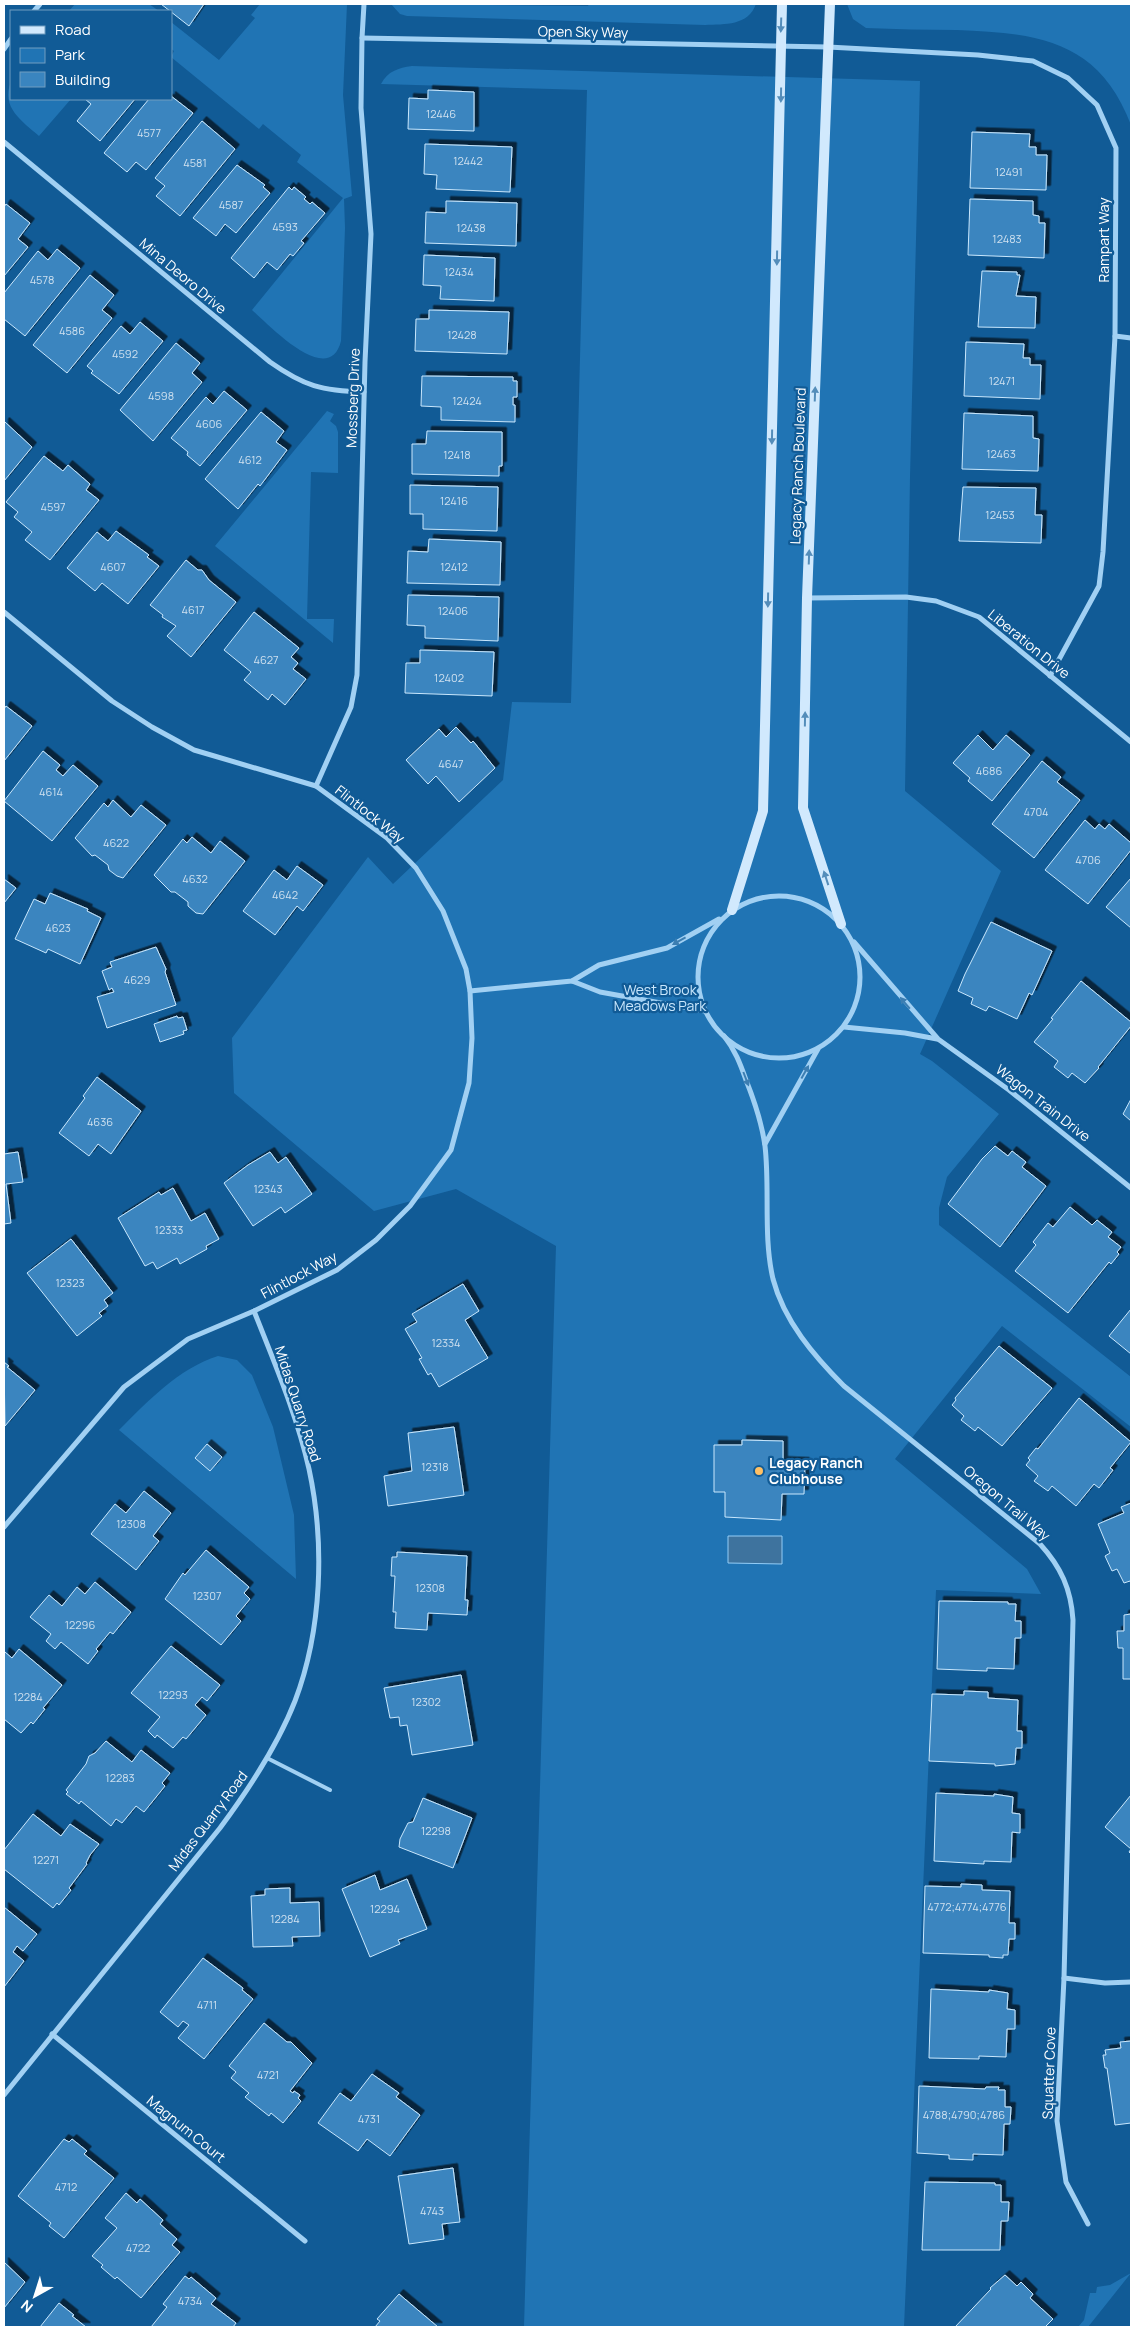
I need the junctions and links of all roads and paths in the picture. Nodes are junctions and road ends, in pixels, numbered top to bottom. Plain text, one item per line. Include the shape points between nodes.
1 (364, 4) edge
2 (782, 4) edge
3 (830, 4) edge
4 (362, 38) junction
5 (781, 46) junction
6 (803, 46) joint
7 (828, 47) junction
8 (4, 142) edge
9 (1115, 336) junction
10 (1131, 338) edge
11 (364, 392) junction
12 (807, 598) junction
13 (4, 612) edge
14 (1050, 676) junction
15 (1131, 742) edge
16 (316, 786) junction
17 (732, 910) junction
18 (722, 918) junction
19 (841, 924) junction
20 (851, 939) junction
21 (572, 981) junction
22 (470, 991) junction
23 (705, 1011) junction
24 (844, 1027) junction
25 (724, 1036) junction
26 (938, 1040) junction
27 (818, 1049) junction
28 (765, 1145) junction
29 (1131, 1188) edge
30 (254, 1311) junction
31 (4, 1528) edge
32 (267, 1758) junction
33 (330, 1790) dead end
34 (1064, 1978) junction
35 (1131, 1982) edge
36 (52, 2034) junction
37 (4, 2094) edge
38 (1088, 2224) dead end
39 (305, 2241) dead end

1 - 4 street, Mossberg Drive
2 -> 5 street, Legacy Ranch Boulevard
3 - 7 street, Legacy Ranch Boulevard
4 - 5 street, Open Sky Way
4 - 11 street, Mossberg Drive via 361,108 371,234
5 - 6 street, Open Sky Way
5 -> 17 street, Legacy Ranch Boulevard via 763,811
6 - 7 street, Rampart Way
7 - 9 street, Rampart Way via 978,54 1033,61 1068,78 1097,105 1116,148
12 -> 7 street, Legacy Ranch Boulevard
8 - 11 street, Mina Deoro Drive via 290,376 308,385 334,391
9 - 10 street
9 - 14 street, Rampart Way via 1099,586
11 - 16 street, Mossberg Drive via 357,675 351,707
12 - 14 street, Liberation Drive via 906,597 936,601 979,617
19 -> 12 street, Legacy Ranch Boulevard via 803,808
13 - 16 street, Flintlock Way via 112,701 152,727 194,750
14 - 15 street, Liberation Drive
16 - 22 street, Flintlock Way via 387,838 416,868 443,911 466,969
17 - 18 street
17 - 19 street via 753,899 777,895 801,898 823,908
18 -> 21 street via 667,948 599,965
18 - 23 street via 707,937 698,961 698,987
19 - 20 street
20 - 24 street via 859,961 860,984 855,1007
26 -> 20 street, Wagon Train Drive
21 - 22 street
21 - 23 street via 600,992
22 - 30 street, Flintlock Way via 472,1038 469,1083 451,1150 410,1206 376,1240 337,1270
23 - 25 street
24 - 26 street, Wagon Train Drive via 906,1033
24 - 27 street
25 - 27 street via 745,1051 769,1058 794,1057
25 -> 28 street, Oregon Trail Way via 734,1048 748,1084
26 - 29 street, Wagon Train Drive via 1009,1090
28 -> 27 street
28 - 34 street, Oregon Trail Way via 773,1279 800,1336 844,1386 1040,1544 1054,1559 1064,1578 1073,1620
30 - 31 street, Flintlock Way via 188,1339 124,1387
30 - 32 street, Midas Quarry Road via 299,1434 308,1468 315,1501 318,1575 311,1640 304,1670 295,1700
32 - 33 lane
32 - 36 street, Midas Quarry Road via 220,1828
34 - 35 street via 1105,1983
34 - 38 street, Squatter Cove via 1057,2121 1066,2182
36 - 37 street, Midas Quarry Road
36 - 39 street, Magnum Court

